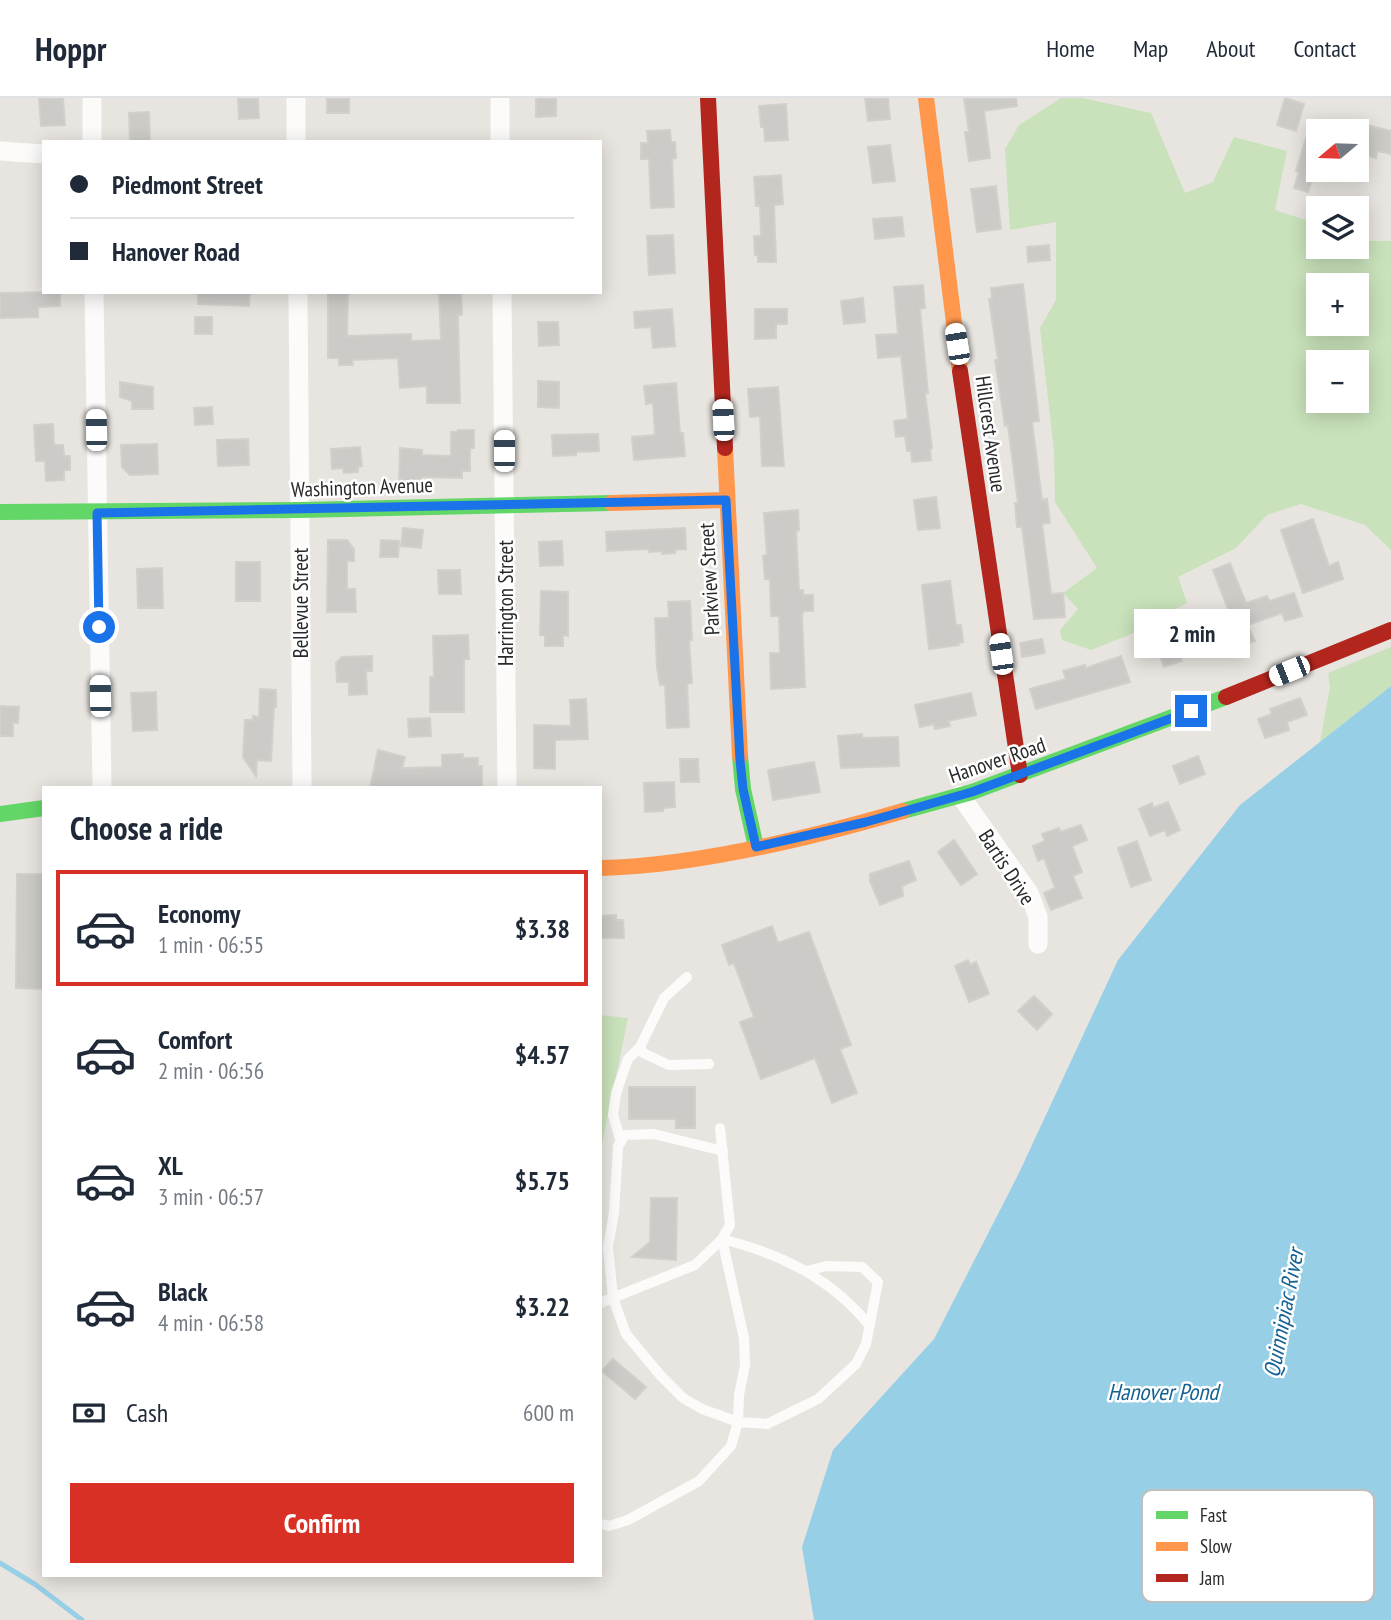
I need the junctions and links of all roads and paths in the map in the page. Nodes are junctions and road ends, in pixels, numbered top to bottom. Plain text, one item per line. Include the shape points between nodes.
1 (92, 98) edge
2 (296, 98) edge
3 (500, 98) edge
4 (708, 98) edge
5 (926, 98) edge
6 (92, 140) edge
7 (296, 140) edge
8 (500, 140) edge
9 (0, 151) edge
10 (42, 154) edge
11 (94, 294) edge
12 (298, 294) edge
13 (502, 294) edge
14 (726, 500) junction
15 (505, 504) junction
16 (300, 510) junction
17 (0, 512) edge
18 (97, 513) junction
19 (1391, 630) edge
20 (1020, 775) junction
21 (102, 786) edge
22 (302, 786) edge
23 (507, 786) edge
24 (960, 795) junction
25 (42, 808) edge
26 (0, 814) edge
27 (756, 847) junction
28 (602, 868) edge
29 (1038, 944) dead end
30 (687, 978) dead end
31 (640, 1047) junction
32 (709, 1064) dead end
33 (720, 1128) dead end
34 (621, 1142) junction
35 (723, 1151) junction
36 (722, 1239) junction
37 (807, 1271) junction
38 (613, 1298) junction
39 (602, 1302) edge
40 (870, 1326) junction
41 (738, 1422) junction
42 (602, 1524) edge

1 - 6 street
2 - 7 street
3 - 8 street
4 - 14 street, Parkview Street
5 - 20 street, Hillcrest Avenue via 953,321
9 - 10 street
11 - 18 street
12 - 16 street, Bellevue Street
13 - 15 street, Harrington Street
14 - 15 street, Washington Avenue
14 - 27 street, Parkview Street via 740,760
15 - 16 street, Washington Avenue
15 - 23 street, Harrington Street
16 - 18 street, Washington Avenue
16 - 22 street, Bellevue Street
17 - 18 street, Washington Avenue
18 - 21 street
19 - 20 street, Hanover Road
20 - 24 street, Hanover Road
24 - 27 street, Hanover Road
24 - 29 street, Bartis Drive via 1029,893 1038,917
25 - 26 street
27 - 28 street, Hanover Road via 682,862
30 - 31 lane via 664,998
31 - 32 lane via 643,1053 669,1065
31 - 34 lane via 628,1059 614,1103
33 - 35 lane
34 - 35 lane via 625,1135 654,1135
34 - 38 lane via 608,1247
35 - 36 lane via 730,1226
36 - 37 lane via 778,1256
36 - 38 lane via 695,1265
36 - 41 lane via 744,1338
37 - 40 lane via 851,1302
37 - 40 lane via 842,1265 862,1268 878,1282
38 - 39 lane
38 - 41 lane via 626,1334 676,1391 702,1409
40 - 41 lane via 856,1364 818,1399 767,1423
41 - 42 lane via 731,1446 699,1481 628,1520

